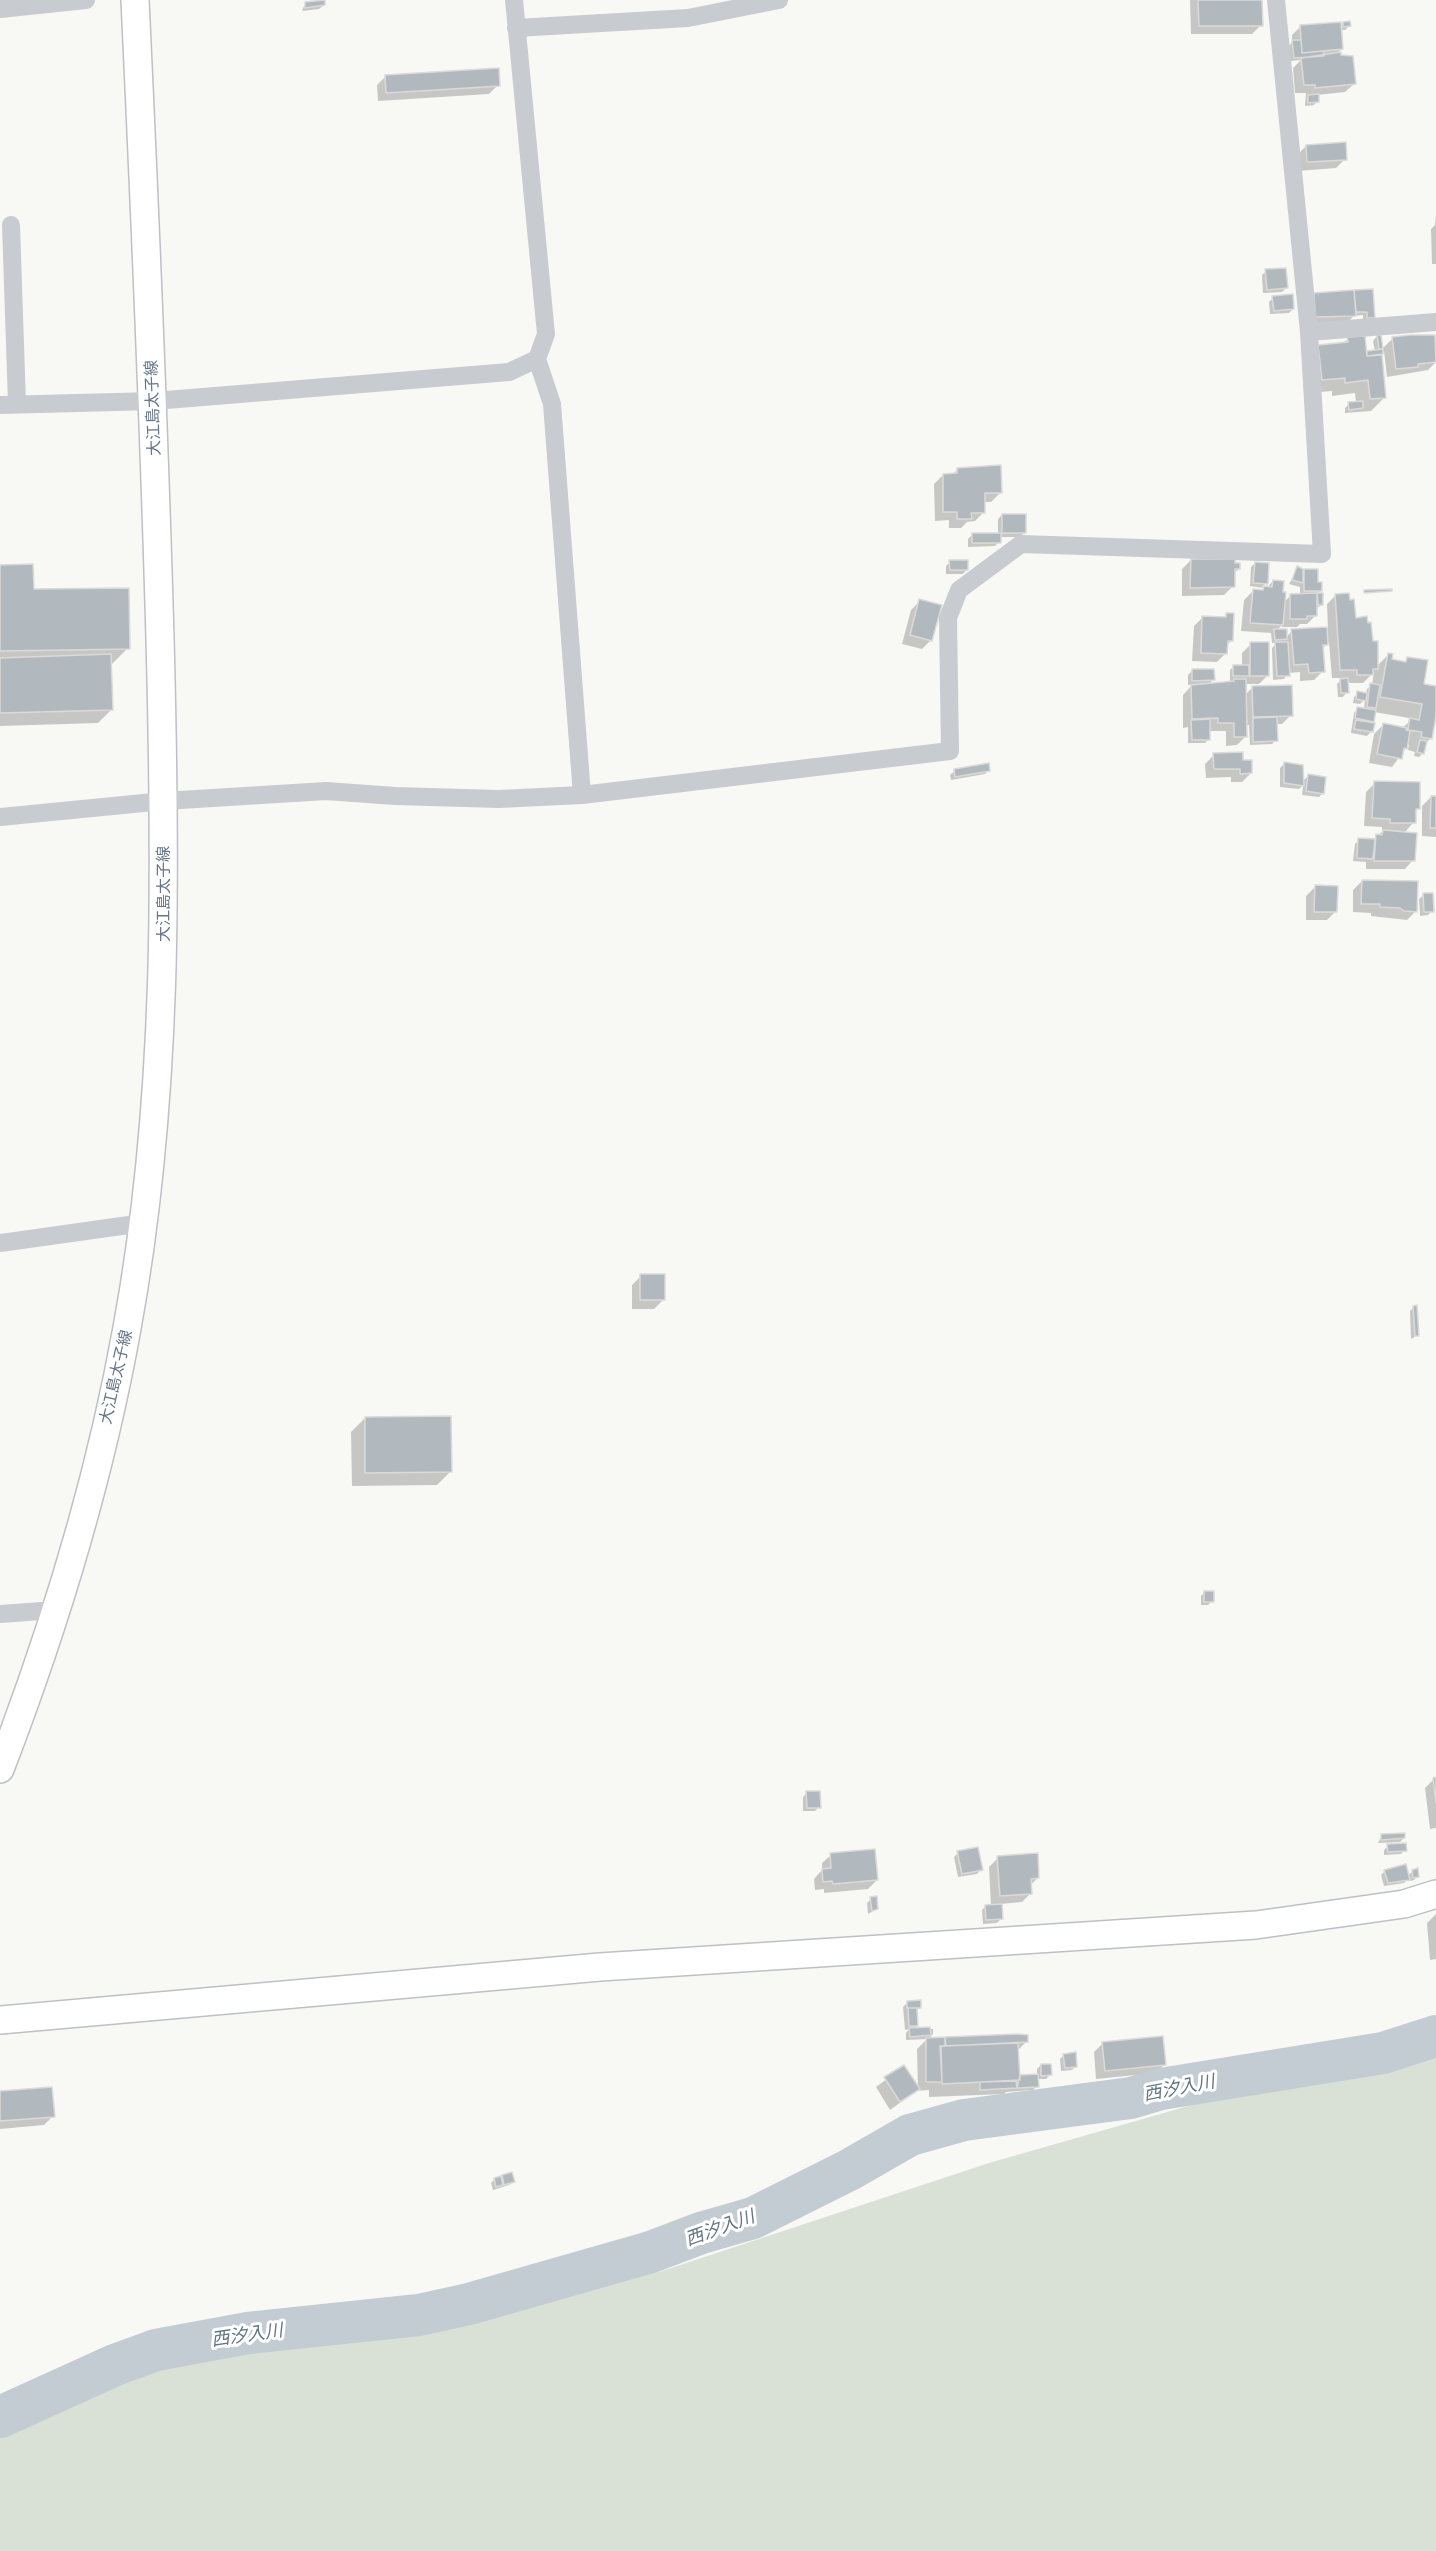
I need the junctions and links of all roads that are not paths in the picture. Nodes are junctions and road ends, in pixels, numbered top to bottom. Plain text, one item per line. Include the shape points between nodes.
1 (86, 0) edge
2 (135, 0) edge
3 (514, 0) edge
4 (779, 0) edge
5 (1276, 0) edge
6 (0, 9) edge
7 (516, 28) junction
8 (7, 237) edge
9 (1436, 322) edge
10 (1309, 332) junction
11 (537, 359) junction
12 (153, 401) junction
13 (8, 405) edge
14 (582, 795) junction
15 (164, 801) junction
16 (0, 817) edge
17 (143, 1223) junction
18 (0, 1243) edge
19 (55, 1610) junction
20 (0, 1614) edge
21 (0, 1768) edge
22 (1436, 1894) edge
23 (0, 2020) edge

1 - 6 street
2 - 12 main road, 大江島太子線
3 - 7 street
4 - 7 street via 688,18
5 - 10 street
7 - 11 street via 546,334
8 - 13 street
9 - 10 street
10 - 14 street via 1322,554 1021,544 959,590 948,618 950,751
11 - 12 street via 508,372
11 - 14 street via 552,404
12 - 13 street
12 - 15 main road, 大江島太子線
14 - 15 street via 488,798 326,791
15 - 16 street
15 - 17 main road, 大江島太子線 via 165,937 159,1063
17 - 18 street
17 - 19 main road, 大江島太子線 via 127,1329 85,1517
19 - 20 street
19 - 21 main road, 大江島太子線
22 - 23 main road via 1404,1904 1256,1925 600,1967

